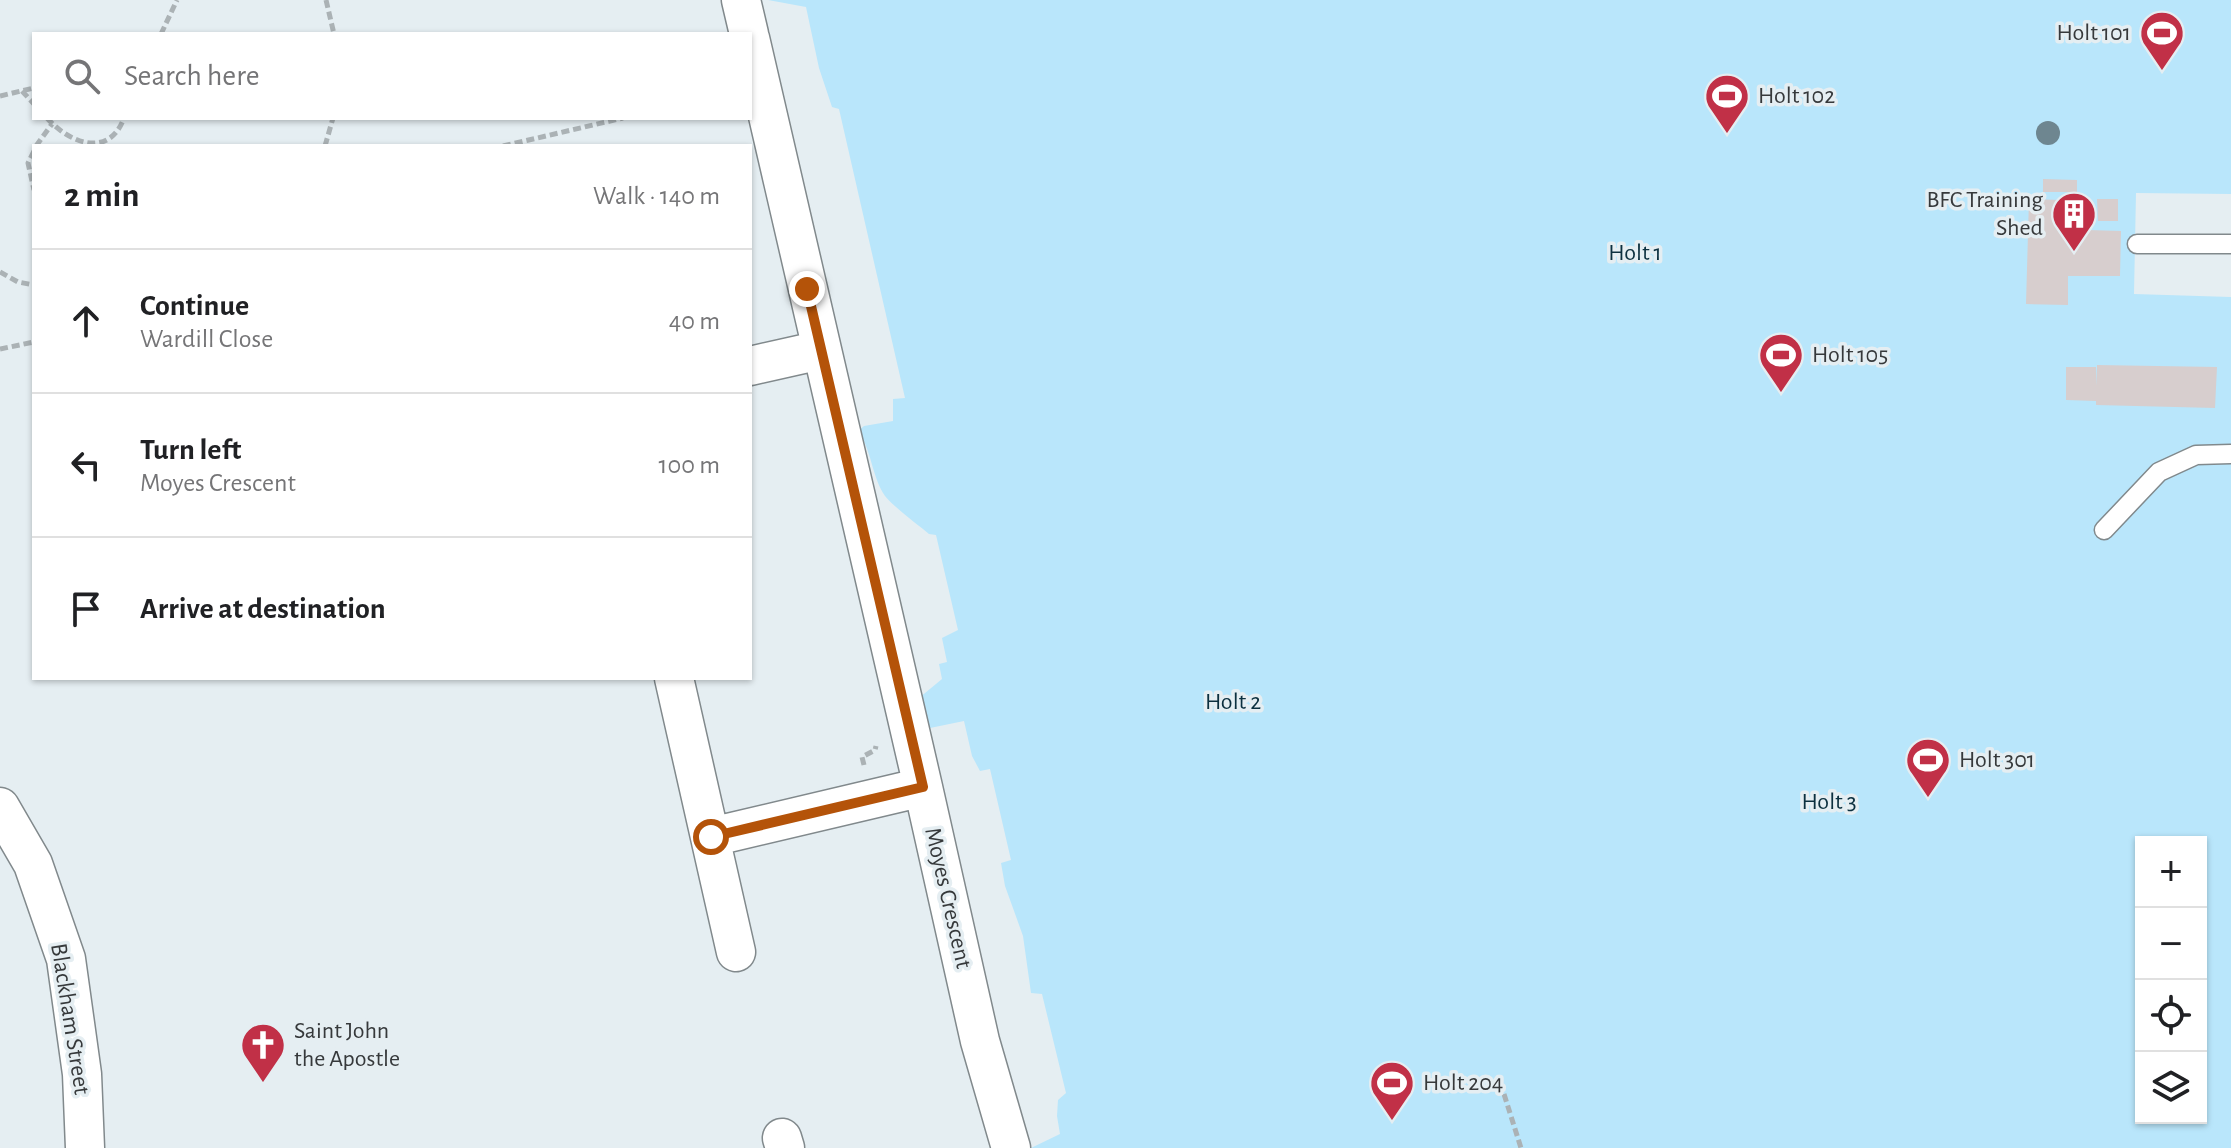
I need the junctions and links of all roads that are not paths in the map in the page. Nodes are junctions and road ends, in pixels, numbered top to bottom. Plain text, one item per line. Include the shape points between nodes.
1 (741, 0) edge
2 (749, 32) edge
3 (752, 45) edge
4 (2137, 244) dead end
5 (2231, 244) edge
6 (821, 350) junction
7 (752, 366) edge
8 (2231, 454) edge
9 (2104, 530) dead end
10 (674, 680) edge
11 (923, 787) junction
12 (0, 807) edge
13 (711, 837) junction
14 (736, 952) dead end
15 (85, 1148) edge
16 (1011, 1148) edge

1 - 2 street, Moyes Crescent
3 - 6 street, Moyes Crescent
4 - 5 lane
6 - 7 street
6 - 11 street, Moyes Crescent
8 - 9 lane via 2196,455 2159,472
10 - 13 street
11 - 13 street
11 - 16 street, Moyes Crescent via 980,1041
12 - 15 street, Blackham Street via 33,864 66,959 82,1074
13 - 14 street

